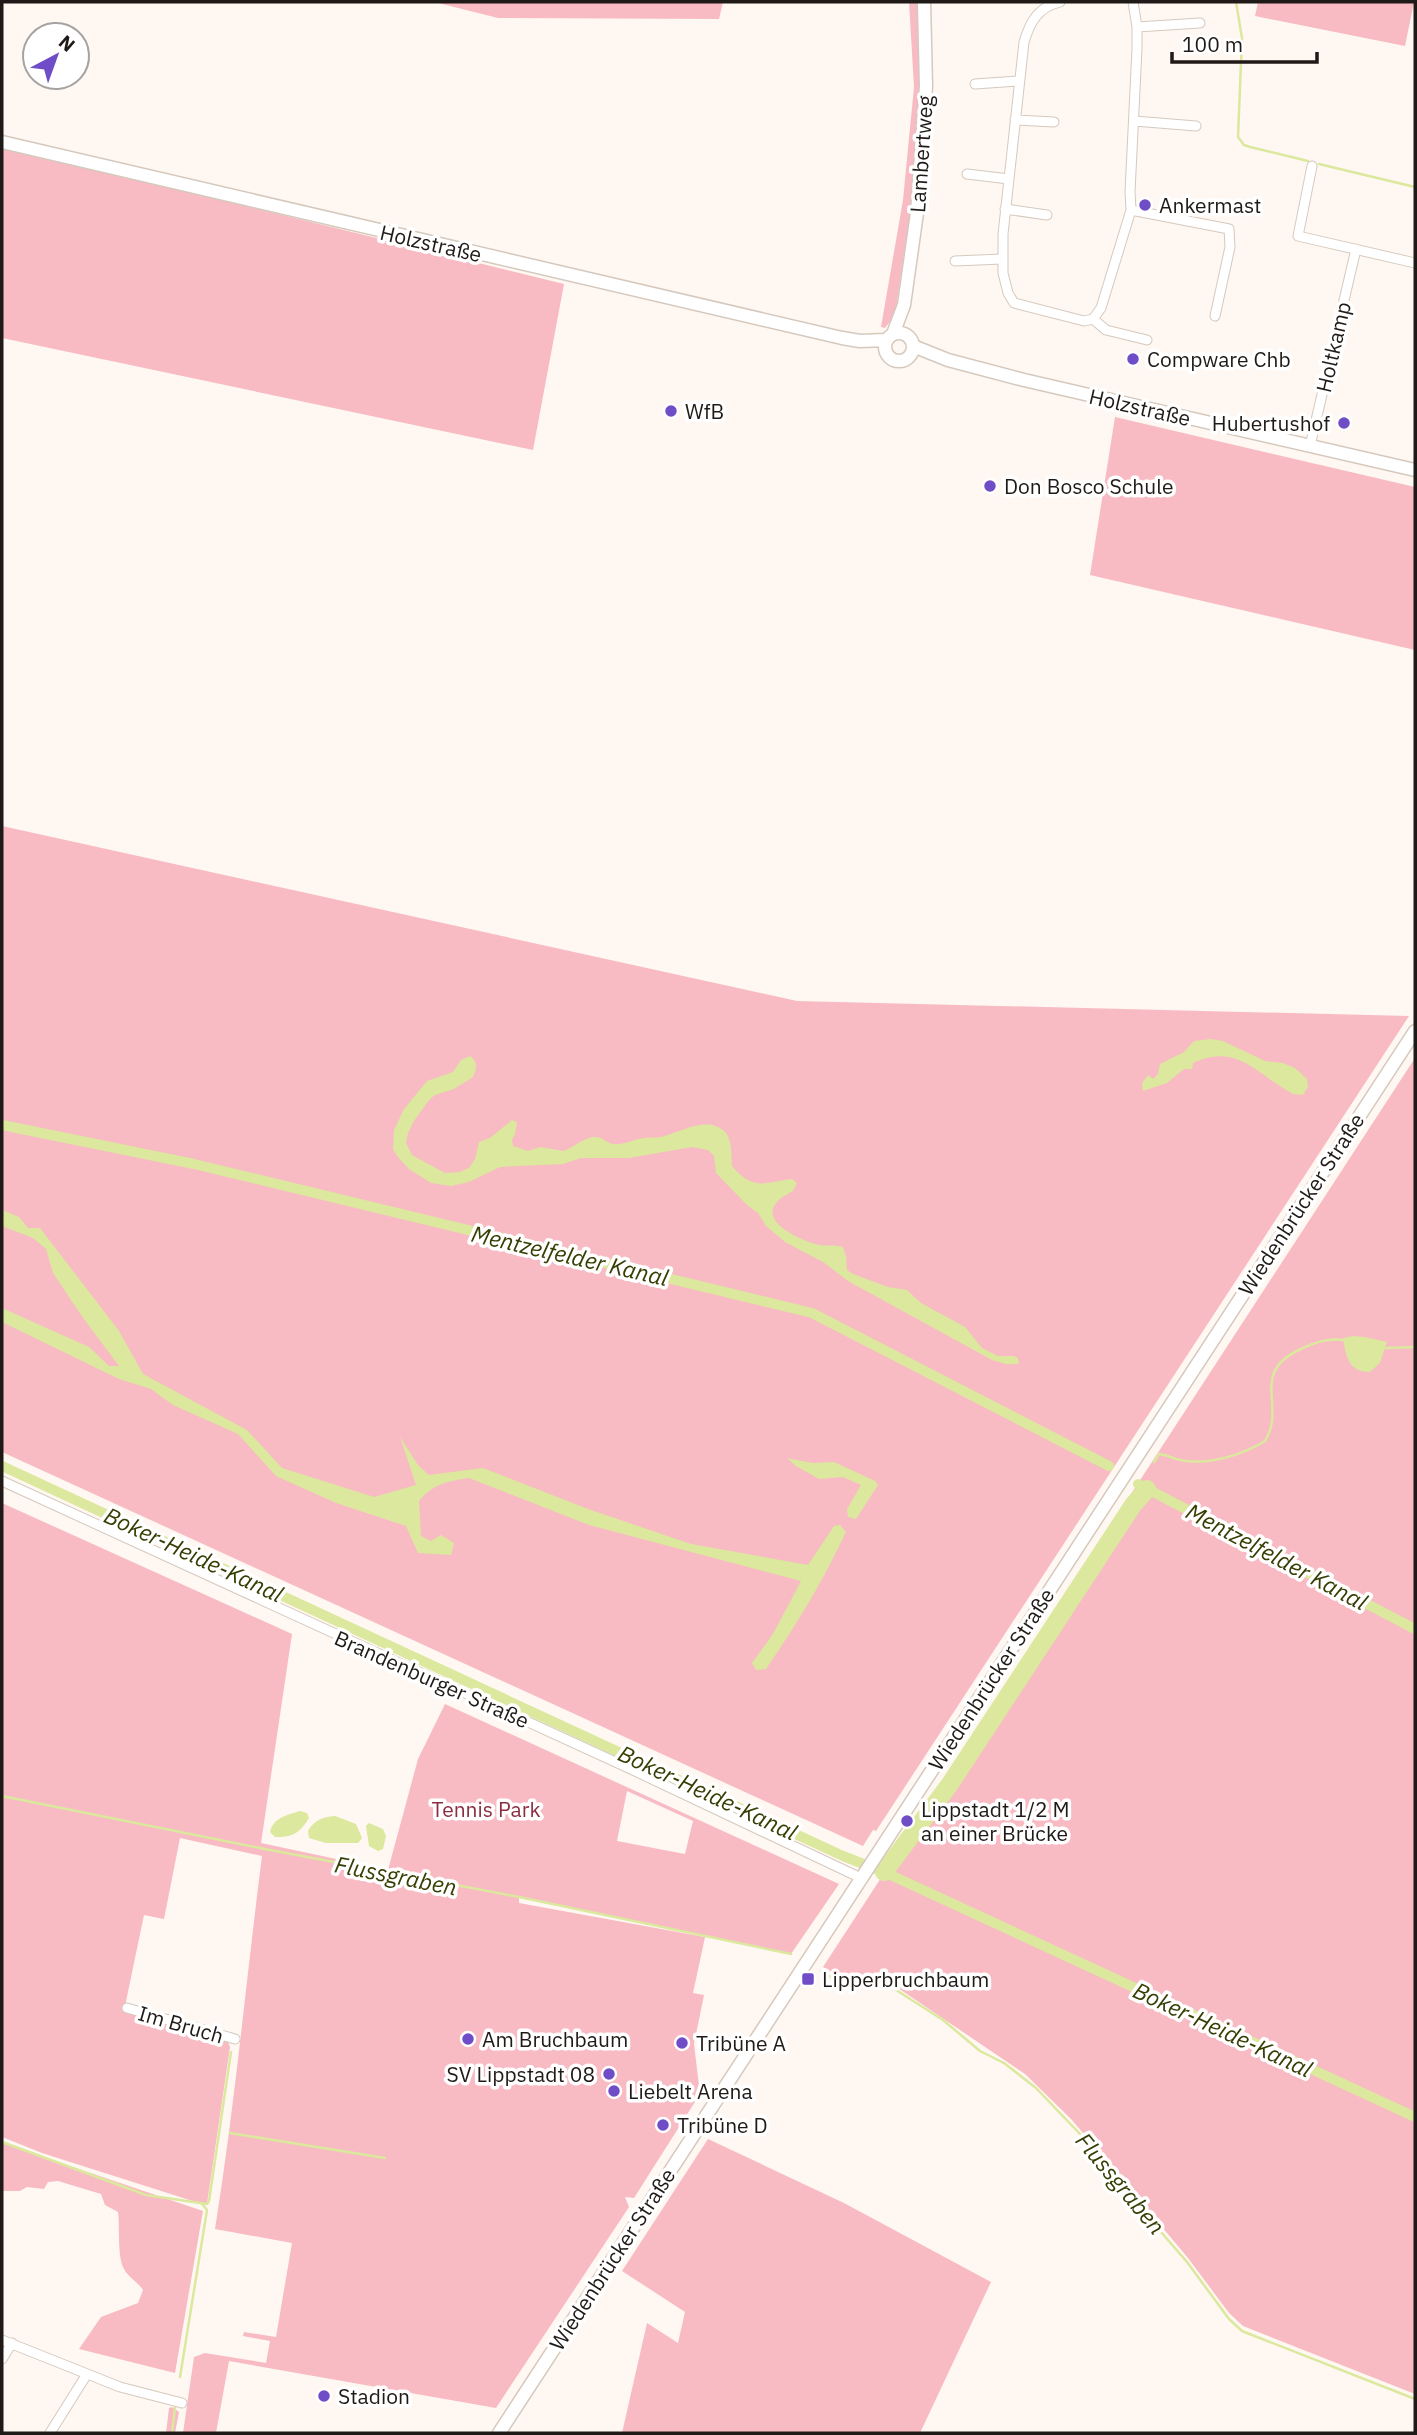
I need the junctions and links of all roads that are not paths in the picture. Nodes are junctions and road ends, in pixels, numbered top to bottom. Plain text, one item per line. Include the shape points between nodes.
1 (924, 2) edge
2 (1060, 2) edge
3 (1133, 2) edge
4 (1200, 23) dead end
5 (1137, 27) junction
6 (1019, 81) junction
7 (975, 84) dead end
8 (1015, 120) junction
9 (1134, 121) junction
10 (1054, 122) dead end
11 (1196, 126) dead end
12 (2, 142) edge
13 (1312, 166) dead end
14 (967, 174) dead end
15 (1009, 179) junction
16 (1005, 209) junction
17 (1132, 210) junction
18 (1047, 215) dead end
19 (1356, 249) junction
20 (1002, 259) junction
21 (955, 261) dead end
22 (1415, 262) edge
23 (904, 305) junction
24 (1215, 316) dead end
25 (1093, 318) junction
26 (1147, 340) dead end
27 (888, 342) junction
28 (910, 346) junction
29 (1310, 446) junction
30 (1415, 470) edge
31 (1415, 1031) edge
32 (2, 1481) edge
33 (867, 1869) junction
34 (127, 2008) dead end
35 (235, 2039) dead end
36 (7, 2341) edge
37 (2, 2358) edge
38 (87, 2374) junction
39 (182, 2403) dead end
40 (50, 2433) edge
41 (499, 2433) edge

1 - 23 street, Lambertweg via 926,86 917,214
2 - 6 street via 1041,10 1028,28
3 - 5 street
4 - 5 street
5 - 9 street
6 - 7 street
6 - 8 street
8 - 10 street
8 - 15 street
9 - 11 street
9 - 17 street
12 - 27 street, Holzstraße via 860,341
13 - 19 street via 1298,236
14 - 15 street
15 - 16 street
16 - 18 street
16 - 20 street
17 - 24 street via 1229,229 1230,247
17 - 25 street via 1101,307
19 - 22 street
19 - 29 street, Holtkamp
20 - 21 street
20 - 25 street via 1014,303 1084,321
23 - 27 street, Lambertweg
23 - 28 street, Lambertweg
25 - 26 street via 1106,330
27 - 28 street, Holzstraße via 902,333
27 - 28 street, Holzstraße via 896,361
28 - 29 street, Holzstraße via 1024,380
29 - 30 street, Holzstraße
31 - 33 street, Wiedenbrücker Straße
32 - 33 street, Brandenburger Straße via 612,1761
33 - 41 street, Wiedenbrücker Straße
34 - 35 street, Im Bruch
36 - 37 street
36 - 38 street
38 - 39 street
38 - 40 street

